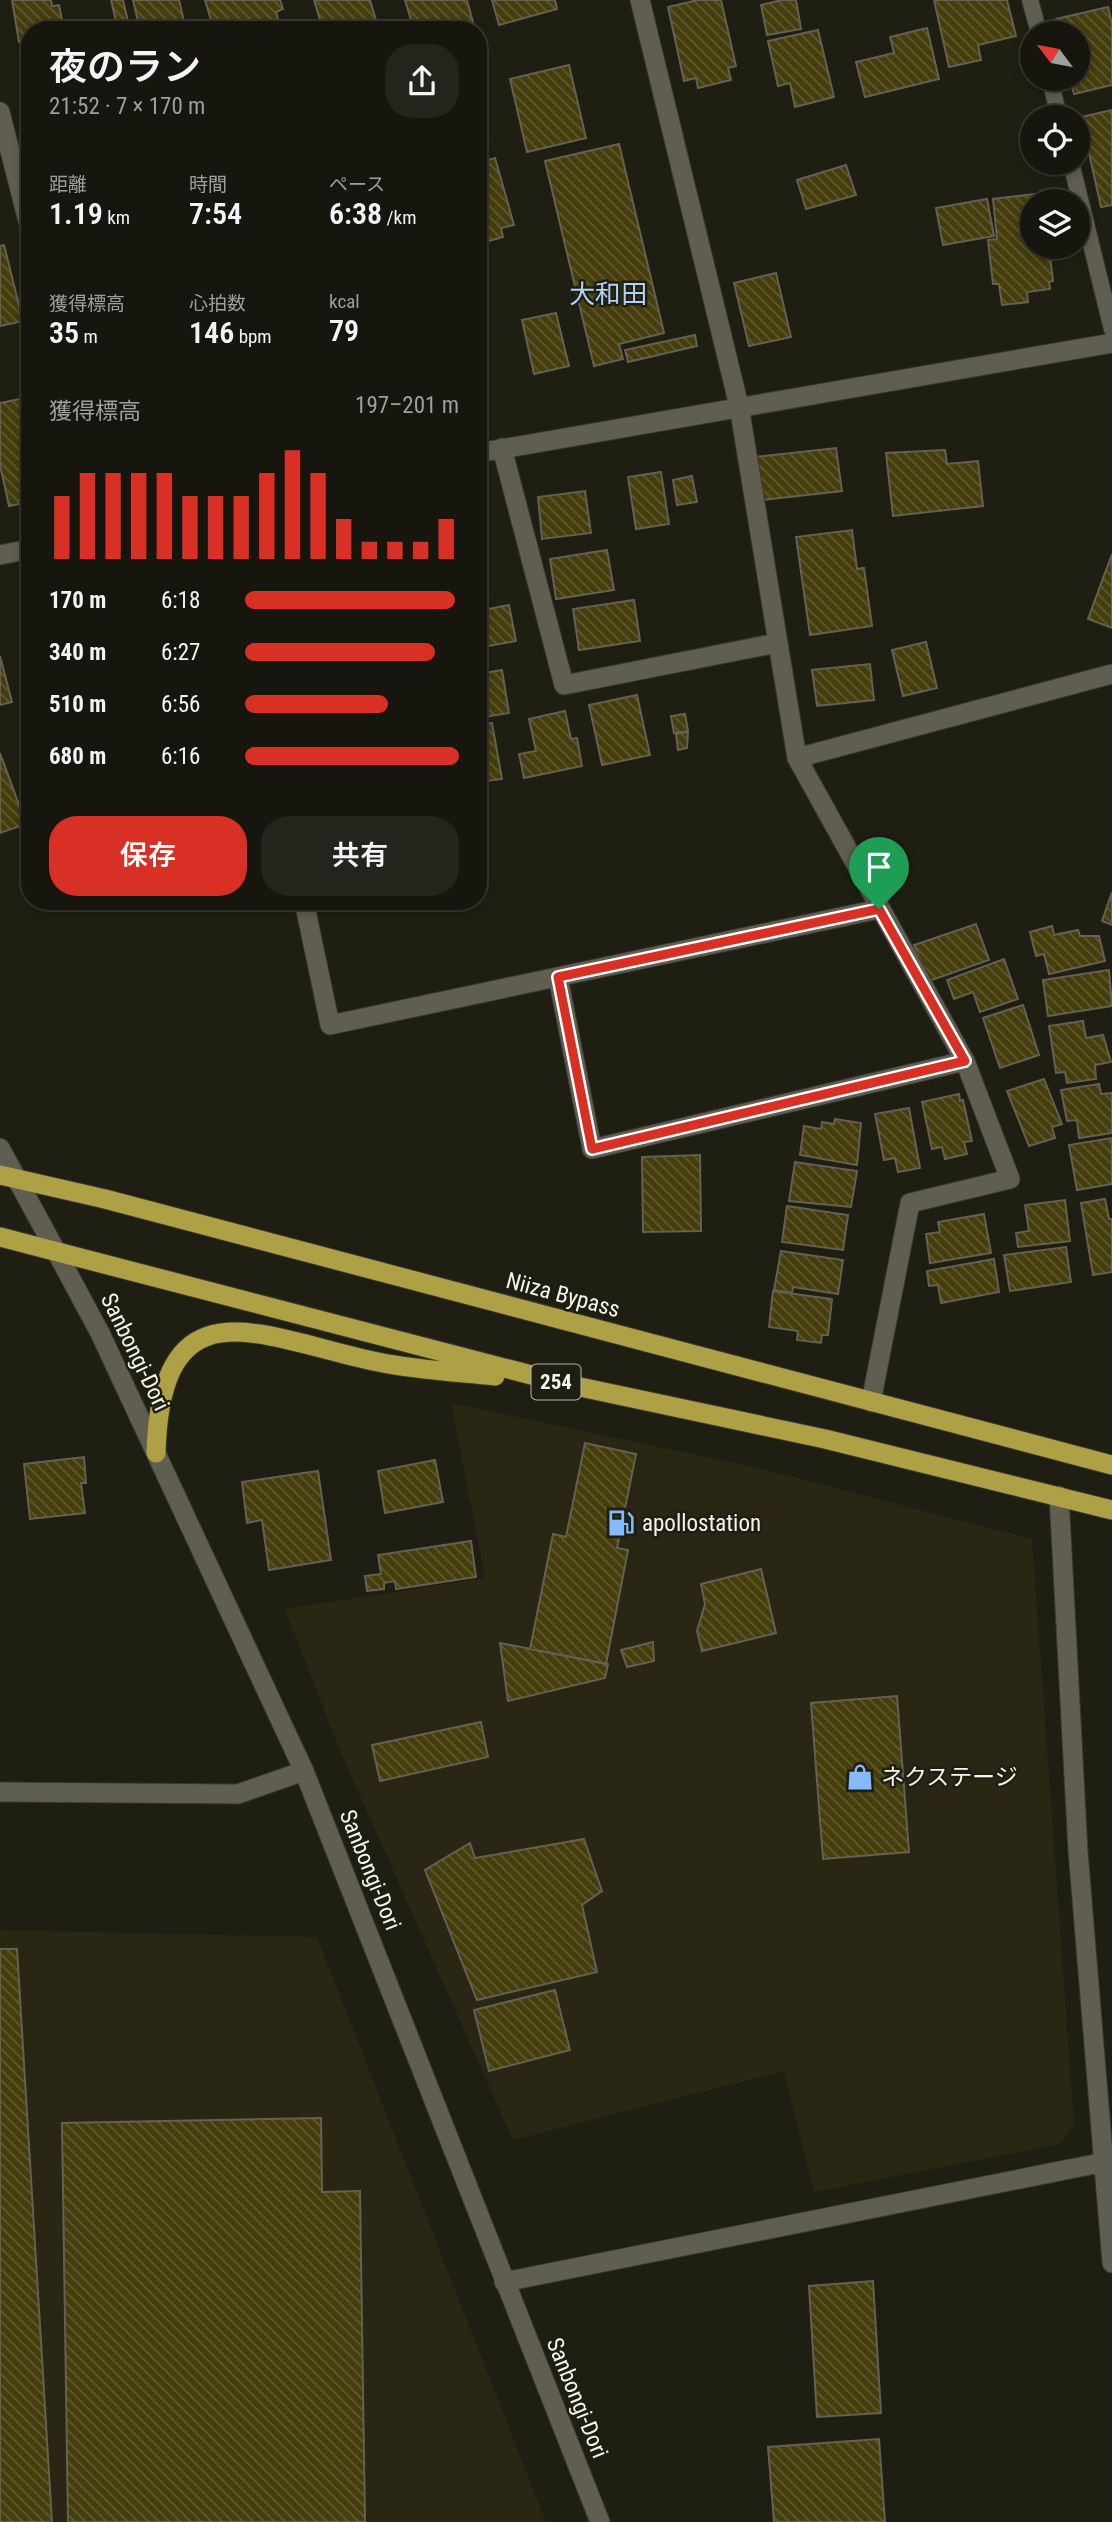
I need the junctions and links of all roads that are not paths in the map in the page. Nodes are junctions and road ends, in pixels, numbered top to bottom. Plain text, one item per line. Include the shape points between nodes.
1 (640, 0) edge
2 (1030, 0) edge
3 (1036, 21) edge
4 (0, 112) edge
5 (1074, 175) edge
6 (21, 194) edge
7 (1112, 329) edge
8 (1112, 343) edge
9 (739, 406) junction
10 (502, 447) junction
11 (487, 451) edge
12 (21, 551) edge
13 (0, 555) edge
14 (777, 643) junction
15 (1112, 674) edge
16 (797, 758) junction
17 (879, 909) junction
18 (306, 910) edge
19 (558, 977) junction
20 (965, 1061) junction
21 (0, 1148) edge
22 (7, 1176) edge
23 (0, 1237) edge
24 (57, 1253) junction
25 (566, 1384) junction
26 (872, 1402) junction
27 (156, 1453) junction
28 (1112, 1465) edge
29 (1059, 1496) junction
30 (1112, 1510) edge
31 (304, 1771) junction
32 (0, 1792) edge
33 (1105, 2162) junction
34 (1112, 2263) edge
35 (504, 2282) junction
36 (600, 2522) edge

1 - 9 street
2 - 3 lane
4 - 6 street
5 - 7 lane
8 - 9 street
9 - 10 street
9 - 14 street
10 - 11 street
10 - 14 street via 564,685
12 - 13 street
14 - 16 street
15 - 16 street
16 - 17 street
17 - 19 street
17 - 20 street
18 - 19 street via 330,1025
19 - 20 street via 592,1149
20 - 26 street via 1010,1179 910,1203
21 - 22 street, Sanbongi-Dori
22 - 24 street, Sanbongi-Dori
22 - 26 highway, Niiza Bypass
23 - 24 highway, 254
24 - 25 highway, 254
24 - 27 street, Sanbongi-Dori
25 - 27 highway via 380,1363 277,1337 215,1332 196,1339 175,1363 162,1394
25 - 29 highway, 254 via 825,1439
26 - 28 highway, Niiza Bypass
27 - 31 street, Sanbongi-Dori
29 - 30 highway, 254
29 - 33 street via 1078,1850
31 - 32 street via 239,1794
31 - 35 street, Sanbongi-Dori
33 - 34 street
33 - 35 street
35 - 36 street, Sanbongi-Dori

